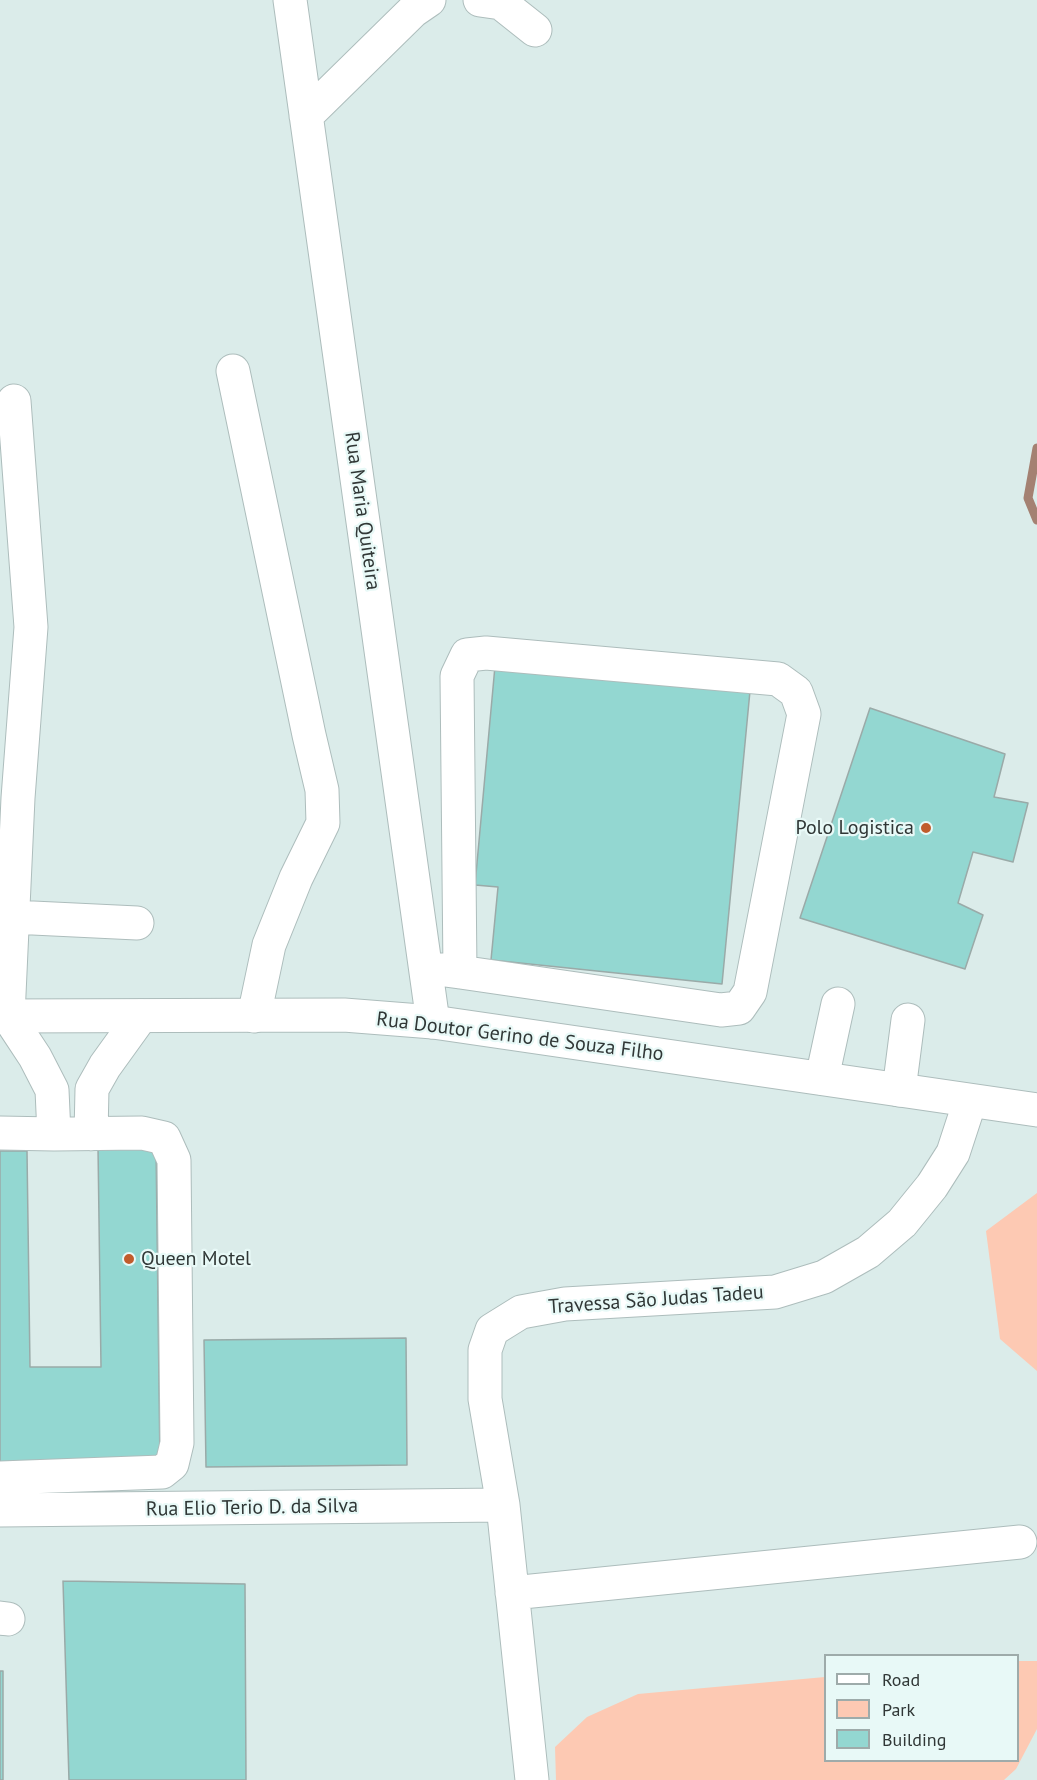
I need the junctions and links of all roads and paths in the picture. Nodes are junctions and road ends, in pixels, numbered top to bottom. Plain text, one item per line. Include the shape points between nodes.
1 (290, 0) edge
2 (429, 0) edge
3 (480, 0) edge
4 (535, 30) dead end
5 (306, 116) junction
6 (233, 371) dead end
7 (14, 401) dead end
8 (12, 917) junction
9 (137, 923) dead end
10 (426, 970) junction
11 (460, 972) junction
12 (838, 1004) dead end
13 (4, 1016) edge
14 (141, 1016) junction
15 (254, 1016) junction
16 (908, 1020) dead end
17 (433, 1022) junction
18 (822, 1078) junction
19 (899, 1090) junction
20 (970, 1101) junction
21 (1037, 1110) edge
22 (0, 1133) edge
23 (54, 1134) junction
24 (91, 1134) junction
25 (0, 1478) edge
26 (503, 1505) junction
27 (0, 1510) edge
28 (1020, 1542) dead end
29 (512, 1593) junction
30 (532, 1780) edge

1 - 5 street, Rua Maria Quiteira
2 - 5 street
3 - 4 street via 501,3
5 - 10 street, Rua Maria Quiteira
6 - 15 street via 323,801 323,823 269,945
7 - 8 street via 32,627
8 - 9 street
8 - 13 street
10 - 11 street
10 - 17 street, Rua Maria Quiteira
11 - 11 street via 722,1010 739,1008 750,992 804,714 796,692 778,679 486,653 467,655 457,676
12 - 18 street
13 - 14 street, Rua Doutor Gerino de Souza Filho
13 - 23 street via 35,1056 52,1090
14 - 15 street, Rua Doutor Gerino de Souza Filho
14 - 24 street via 92,1089
15 - 17 street, Rua Doutor Gerino de Souza Filho via 344,1016
16 - 19 street
17 - 18 street, Rua Doutor Gerino de Souza Filho
18 - 19 street, Rua Doutor Gerino de Souza Filho
19 - 20 street, Rua Doutor Gerino de Souza Filho
20 - 21 street, Rua Doutor Gerino de Souza Filho
20 - 26 street, Travessa São Judas Tadeu via 953,1153 917,1205 868,1252 824,1277 775,1292 565,1304 520,1312 492,1330 485,1350 485,1399
22 - 23 street
23 - 24 street
24 - 25 street via 142,1133 164,1138 174,1160 177,1443 172,1464 162,1472
26 - 27 street, Rua Elio Terio D. da Silva
26 - 29 street, Travessa São Judas Tadeu
28 - 29 street
29 - 30 street, Travessa São Judas Tadeu

